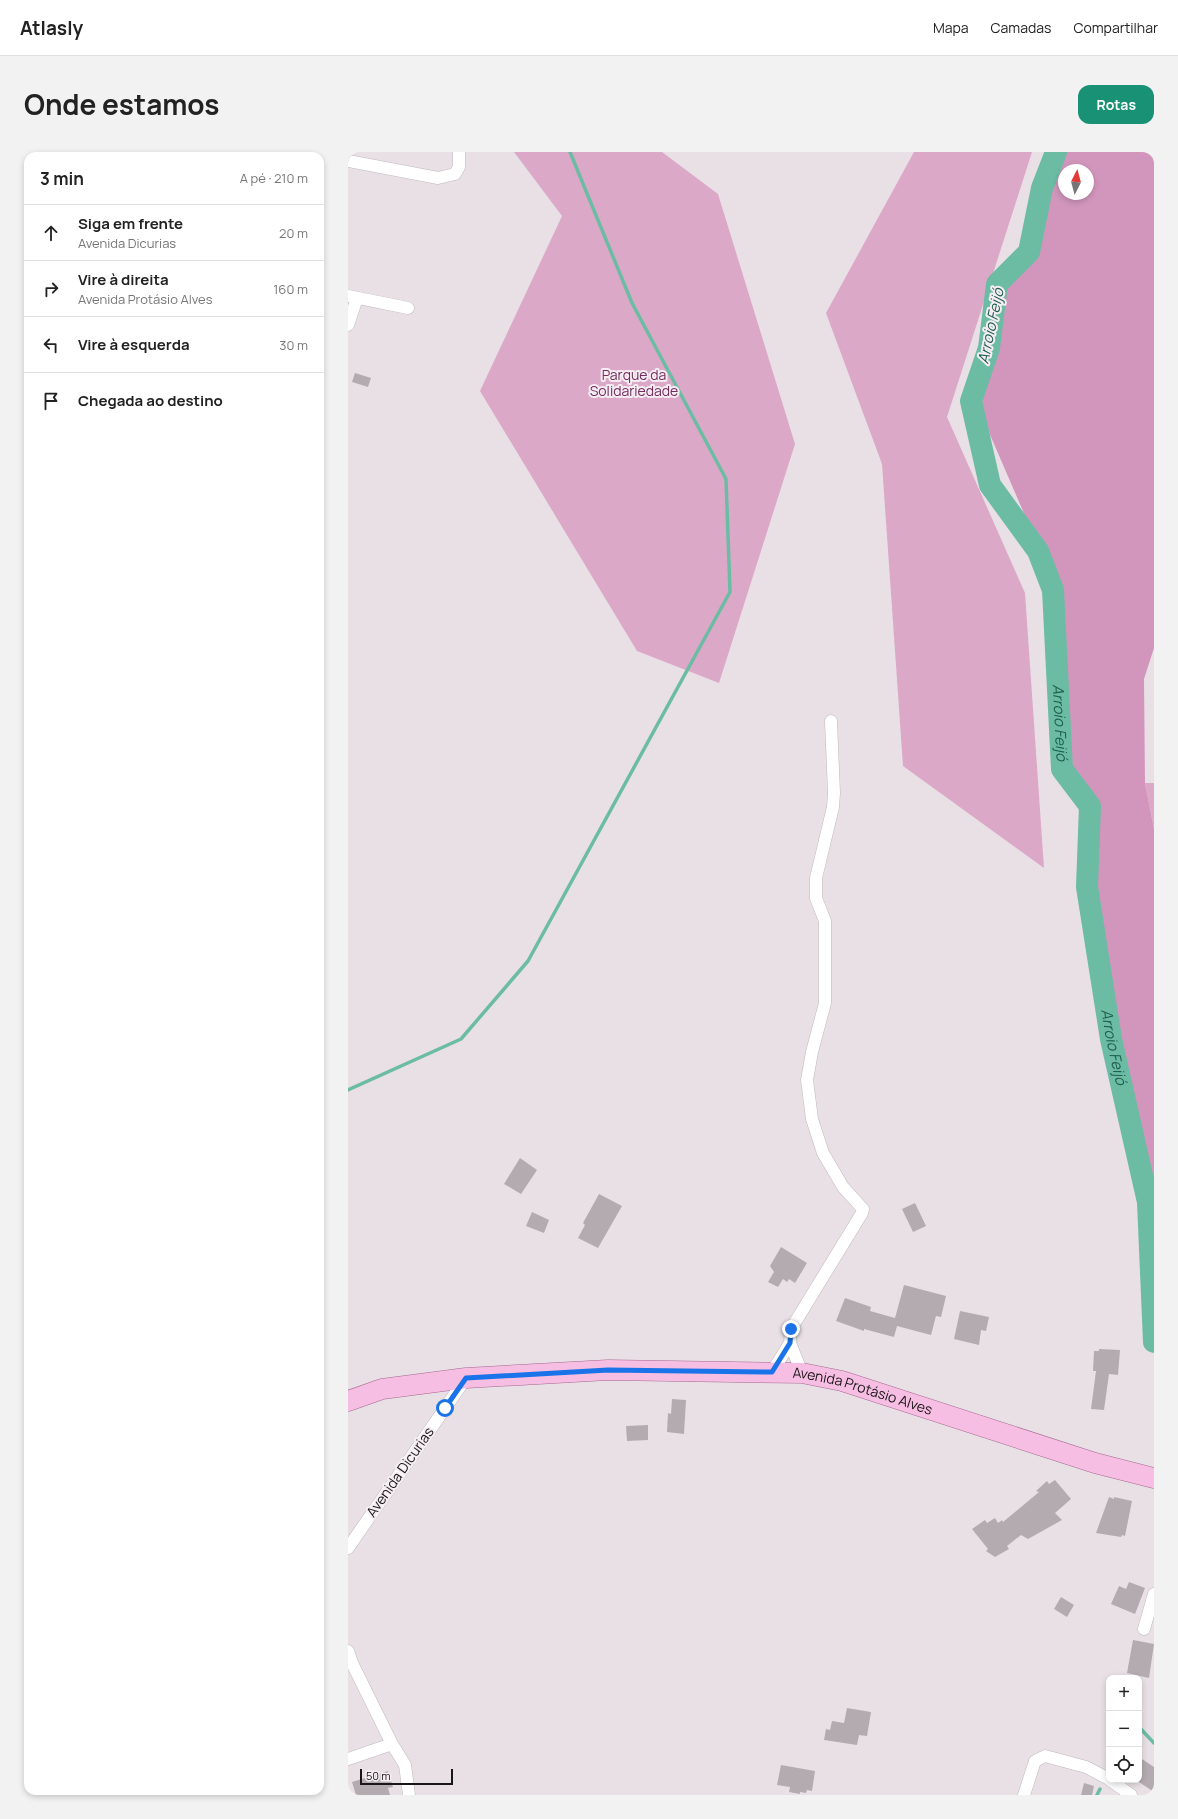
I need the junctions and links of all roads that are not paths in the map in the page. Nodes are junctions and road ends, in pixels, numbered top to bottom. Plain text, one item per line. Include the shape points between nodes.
1 (459, 152) edge
2 (348, 161) edge
3 (353, 297) edge
4 (408, 308) dead end
5 (348, 325) edge
6 (831, 721) dead end
7 (790, 1343) junction
8 (772, 1372) junction
9 (802, 1373) junction
10 (466, 1378) junction
11 (348, 1401) edge
12 (1154, 1478) edge
13 (348, 1548) edge
14 (1154, 1594) edge
15 (1144, 1629) dead end
16 (348, 1651) edge
17 (392, 1744) junction
18 (348, 1759) edge
19 (1106, 1778) edge
20 (1114, 1783) edge
21 (408, 1795) edge
22 (1024, 1795) edge
23 (1131, 1795) edge

1 - 2 street via 459,167 455,174 438,178
3 - 4 street
3 - 5 street
6 - 7 street via 833,807 816,878 816,898 825,921 826,1003 807,1080 812,1119 823,1153 843,1188 863,1209 791,1329
7 - 8 street
7 - 9 street
8 - 9 main road, Avenida Protásio Alves
8 - 10 main road, Avenida Protásio Alves via 608,1370
9 - 12 main road, Avenida Protásio Alves via 842,1381 1095,1463
10 - 11 main road, Avenida Protásio Alves via 382,1390
10 - 13 street, Avenida Dicurias
14 - 15 street
16 - 17 street
17 - 18 street
17 - 21 street via 405,1765
19 - 22 street via 1086,1767 1045,1756 1035,1761
20 - 23 street

